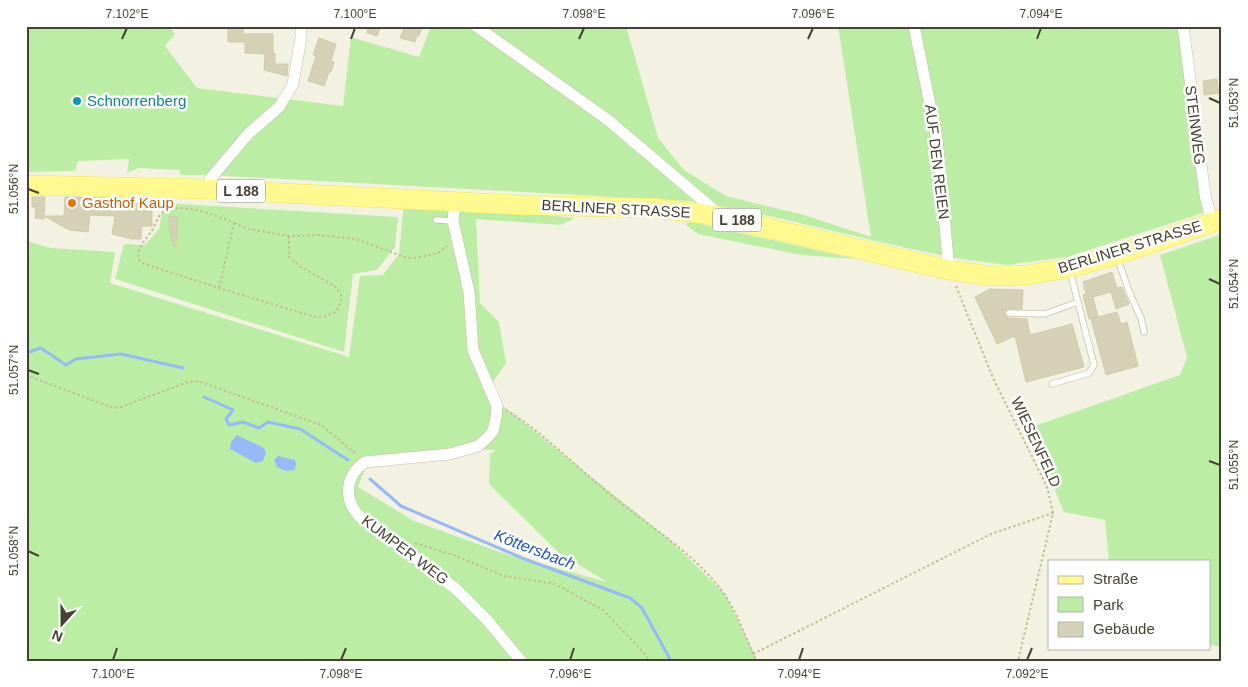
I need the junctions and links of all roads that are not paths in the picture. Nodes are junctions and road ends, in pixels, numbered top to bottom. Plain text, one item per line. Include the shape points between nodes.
1 (301, 26) edge
2 (476, 26) edge
3 (914, 26) edge
4 (1183, 26) edge
5 (26, 185) edge
6 (206, 189) junction
7 (456, 202) junction
8 (713, 214) junction
9 (436, 220) dead end
10 (453, 220) junction
11 (1217, 220) edge
12 (1116, 255) junction
13 (1069, 268) junction
14 (949, 270) junction
15 (1078, 302) junction
16 (1010, 313) dead end
17 (1144, 332) dead end
18 (1052, 384) dead end
19 (521, 661) edge

1 - 6 street via 294,84 279,107 249,133 210,179
2 - 8 street via 608,120 713,209
3 - 14 street, AUF DEN REIEN via 937,139
4 - 11 street, STEINWEG via 1205,195
5 - 6 main road, BERLINER STRASSE / L 188
6 - 7 main road, BERLINER STRASSE / L 188
7 - 8 main road, BERLINER STRASSE / L 188 via 637,207
7 - 10 street
8 - 14 main road, BERLINER STRASSE / L 188
9 - 10 lane
10 - 19 street, KUMPER WEG via 469,292 473,350 496,406 493,431 478,446 450,454 365,462 355,471 348,493 353,508 456,589
11 - 12 main road, BERLINER STRASSE / L 188
12 - 13 main road, BERLINER STRASSE / L 188
12 - 17 lane
13 - 14 main road, BERLINER STRASSE / L 188 via 1027,275 992,276
13 - 15 lane
15 - 16 lane via 1046,314
15 - 18 lane via 1094,364 1089,373

